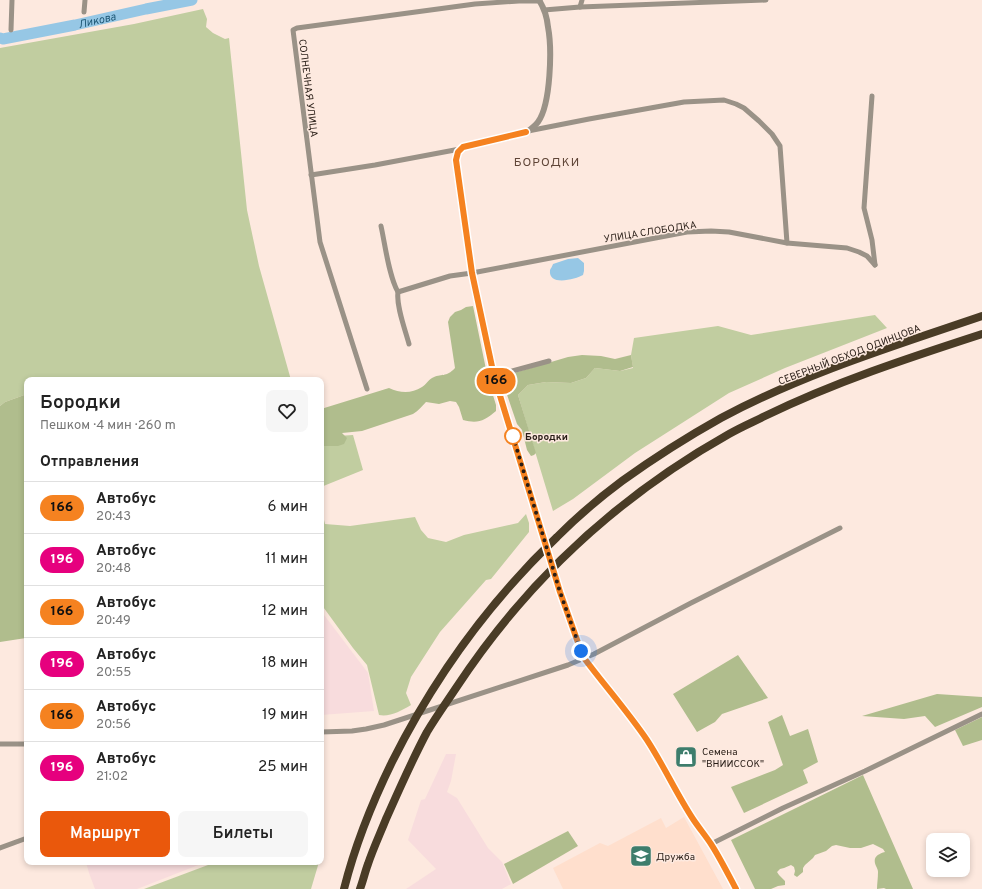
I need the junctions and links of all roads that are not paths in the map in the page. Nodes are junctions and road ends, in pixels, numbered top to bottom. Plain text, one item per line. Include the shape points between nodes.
1 (12, 0) edge
2 (85, 0) edge
3 (540, 0) edge
4 (582, 0) edge
5 (766, 0) edge
6 (682, 2) edge
7 (580, 7) junction
8 (544, 9) junction
9 (84, 12) dead end
10 (11, 30) dead end
11 (872, 96) dead end
12 (526, 132) junction
13 (460, 149) junction
14 (311, 175) junction
15 (381, 226) dead end
16 (787, 243) junction
17 (472, 273) junction
18 (398, 292) junction
19 (982, 316) edge
20 (982, 334) edge
21 (409, 344) dead end
22 (549, 361) dead end
23 (494, 376) junction
24 (367, 389) dead end
25 (840, 528) dead end
26 (584, 658) junction
27 (982, 714) edge
28 (324, 732) edge
29 (0, 744) edge
30 (24, 744) edge
31 (24, 839) edge
32 (711, 844) junction
33 (0, 848) edge
34 (344, 889) edge
35 (360, 889) edge
36 (736, 889) edge

1 - 10 street
2 - 9 street
3 - 8 street
3 - 14 street, СОЛНЕЧНАЯ УЛИЦА via 475,4 295,29 293,32
4 - 7 street
5 - 6 street
6 - 7 street
7 - 8 street
8 - 12 street via 550,42 548,85 539,121
11 - 16 street, УЛИЦА СЛОБОДКА via 864,208 875,265 867,256 847,248
12 - 13 street
12 - 16 street via 684,102 724,100 736,104 759,121 780,146
13 - 14 street
13 - 17 street via 456,155 456,167
14 - 24 street, СОЛНЕЧНАЯ УЛИЦА via 320,242
15 - 18 street
16 - 17 street, УЛИЦА СЛОБОДКА via 729,232 687,232
17 - 18 street, УЛИЦА СЛОБОДКА via 450,276
17 - 23 street
18 - 21 street via 398,305
19 - 34 highway, СЕВЕРНЫЙ ОБХОД ОДИНЦОВА via 866,355 810,377 723,417 676,444 594,503 536,557 506,590 452,659 402,742 382,784 363,830
20 - 35 highway via 817,392 730,433 632,497 601,522 563,557 502,624 428,730 397,794
22 - 23 street
23 - 26 street via 560,592
25 - 26 street
26 - 28 street via 384,725 352,731
26 - 32 street via 632,718 663,765 693,820
27 - 32 street
29 - 30 street
31 - 33 street
32 - 36 street

